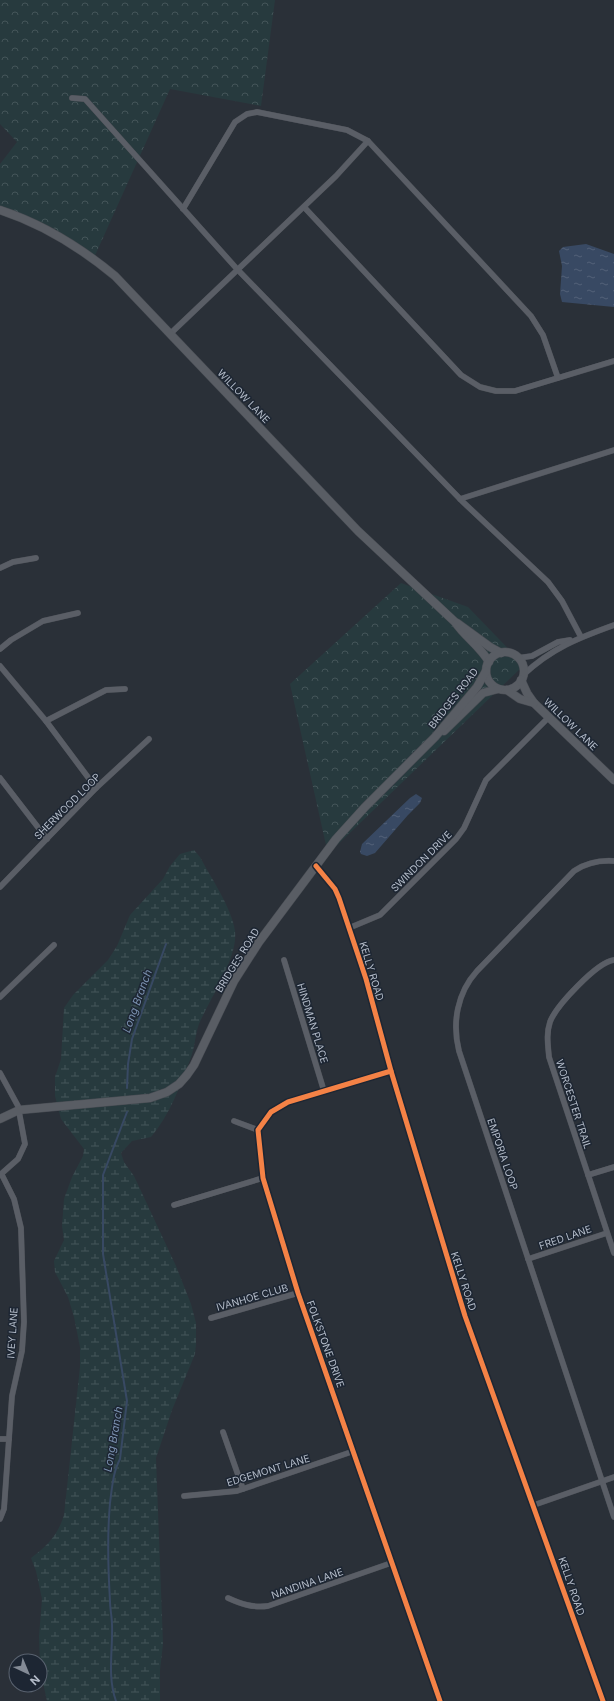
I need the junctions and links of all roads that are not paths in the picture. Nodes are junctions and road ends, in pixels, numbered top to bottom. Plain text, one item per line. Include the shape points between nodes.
1 (72, 98) dead end
2 (368, 141) junction
3 (304, 207) junction
4 (183, 209) junction
5 (0, 210) edge
6 (238, 269) junction
7 (170, 334) junction
8 (614, 361) edge
9 (558, 378) junction
10 (614, 450) edge
11 (460, 499) junction
12 (36, 558) dead end
13 (0, 568) edge
14 (78, 613) dead end
15 (455, 622) junction
16 (614, 625) edge
17 (581, 637) junction
18 (574, 639) junction
19 (0, 649) edge
20 (501, 653) junction
21 (518, 658) junction
22 (489, 662) junction
23 (0, 666) edge
24 (486, 671) junction
25 (522, 677) junction
26 (125, 689) dead end
27 (498, 689) junction
28 (507, 690) junction
29 (534, 703) junction
30 (549, 717) junction
31 (46, 721) junction
32 (435, 737) junction
33 (149, 739) dead end
34 (613, 777) edge
35 (0, 778) edge
36 (96, 788) junction
37 (47, 839) junction
38 (614, 861) edge
39 (316, 866) junction
40 (0, 887) edge
41 (349, 928) junction
42 (54, 945) dead end
43 (284, 960) dead end
44 (614, 960) edge
45 (0, 997) edge
46 (391, 1071) junction
47 (0, 1073) edge
48 (324, 1091) junction
49 (19, 1110) junction
50 (0, 1119) edge
51 (234, 1121) dead end
52 (258, 1130) junction
53 (614, 1167) edge
54 (1, 1175) edge
55 (588, 1175) junction
56 (263, 1178) junction
57 (174, 1205) dead end
58 (607, 1232) junction
59 (614, 1253) edge
60 (528, 1259) junction
61 (298, 1293) junction
62 (212, 1318) dead end
63 (223, 1432) dead end
64 (0, 1439) edge
65 (9, 1439) junction
66 (354, 1451) junction
67 (614, 1477) edge
68 (602, 1481) junction
69 (243, 1489) junction
70 (184, 1496) dead end
71 (534, 1505) junction
72 (614, 1517) edge
73 (0, 1519) edge
74 (391, 1563) junction
75 (228, 1598) dead end
76 (440, 1701) edge
77 (603, 1701) edge

1 - 4 street via 85,99
2 - 3 street
2 - 4 street via 347,130 257,112 247,114 235,122
2 - 9 street via 532,316 543,335
3 - 6 street
3 - 9 street via 461,375 480,386 496,391 515,391
4 - 6 street
5 - 7 street, WILLOW LANE via 42,227 87,254 115,276
6 - 7 street
6 - 11 street
7 - 15 street, WILLOW LANE via 358,531
8 - 9 street
10 - 11 street
11 - 17 street via 548,582 562,601
12 - 13 street via 13,562
14 - 19 street via 43,621
15 - 20 street, WILLOW LANE
15 - 22 street, WILLOW LANE
16 - 17 street
17 - 18 street
18 - 21 street via 558,642 532,656
18 - 25 street via 535,663
20 - 21 street via 510,653
20 - 22 street
21 - 25 street via 523,665
22 - 24 street
23 - 31 street
24 - 27 street via 488,680
24 - 32 street, BRIDGES ROAD via 477,686
25 - 28 street via 516,687
25 - 29 street, WILLOW LANE via 527,693
26 - 31 street via 106,690
27 - 28 street
27 - 32 street, BRIDGES ROAD via 483,693 449,727
28 - 29 street, WILLOW LANE via 520,699
29 - 30 street, WILLOW LANE
30 - 34 street, WILLOW LANE
30 - 41 street, SWINDON DRIVE via 486,780 464,828 456,839 380,915
31 - 36 street
32 - 39 street, BRIDGES ROAD via 364,807
33 - 36 street, SHERWOOD LOOP
35 - 37 street
36 - 37 street, SHERWOOD LOOP
37 - 40 street, SHERWOOD LOOP
38 - 60 street, EMPORIA LOOP via 586,864 570,875 473,975 464,990 457,1012 456,1032 459,1051
39 - 41 street, KELLY ROAD via 335,889
39 - 49 street, BRIDGES ROAD via 246,961 194,1065 179,1084 150,1098
41 - 46 street, KELLY ROAD
42 - 45 street
43 - 48 street, HINDMAN PLACE
44 - 55 street, WORCESTER TRAIL via 596,969 559,1006 550,1022 547,1036 549,1056
46 - 48 street
46 - 71 street, KELLY ROAD via 465,1316
47 - 49 street
48 - 52 street via 288,1102 271,1112
49 - 50 street, BRIDGES ROAD
49 - 54 street via 25,1144 18,1159
51 - 52 street
52 - 56 street, FOLKSTONE DRIVE
53 - 55 street
54 - 65 street, IVEY LANE via 14,1199 21,1228 22,1351 12,1396
55 - 58 street, WORCESTER TRAIL
56 - 57 street
56 - 61 street, FOLKSTONE DRIVE
58 - 59 street, WORCESTER TRAIL
58 - 60 street, FRED LANE
60 - 68 street, EMPORIA LOOP
61 - 62 street, IVANHOE CLUB
61 - 66 street, FOLKSTONE DRIVE
63 - 69 street
64 - 65 street
65 - 73 street, IVEY LANE via 4,1509
66 - 69 street, EDGEMONT LANE
66 - 74 street, FOLKSTONE DRIVE
67 - 68 street
68 - 71 street
68 - 72 street, EMPORIA LOOP
69 - 70 street, EDGEMONT LANE
71 - 77 street, KELLY ROAD
74 - 75 street, NANDINA LANE via 268,1606 243,1605
74 - 76 street, FOLKSTONE DRIVE

